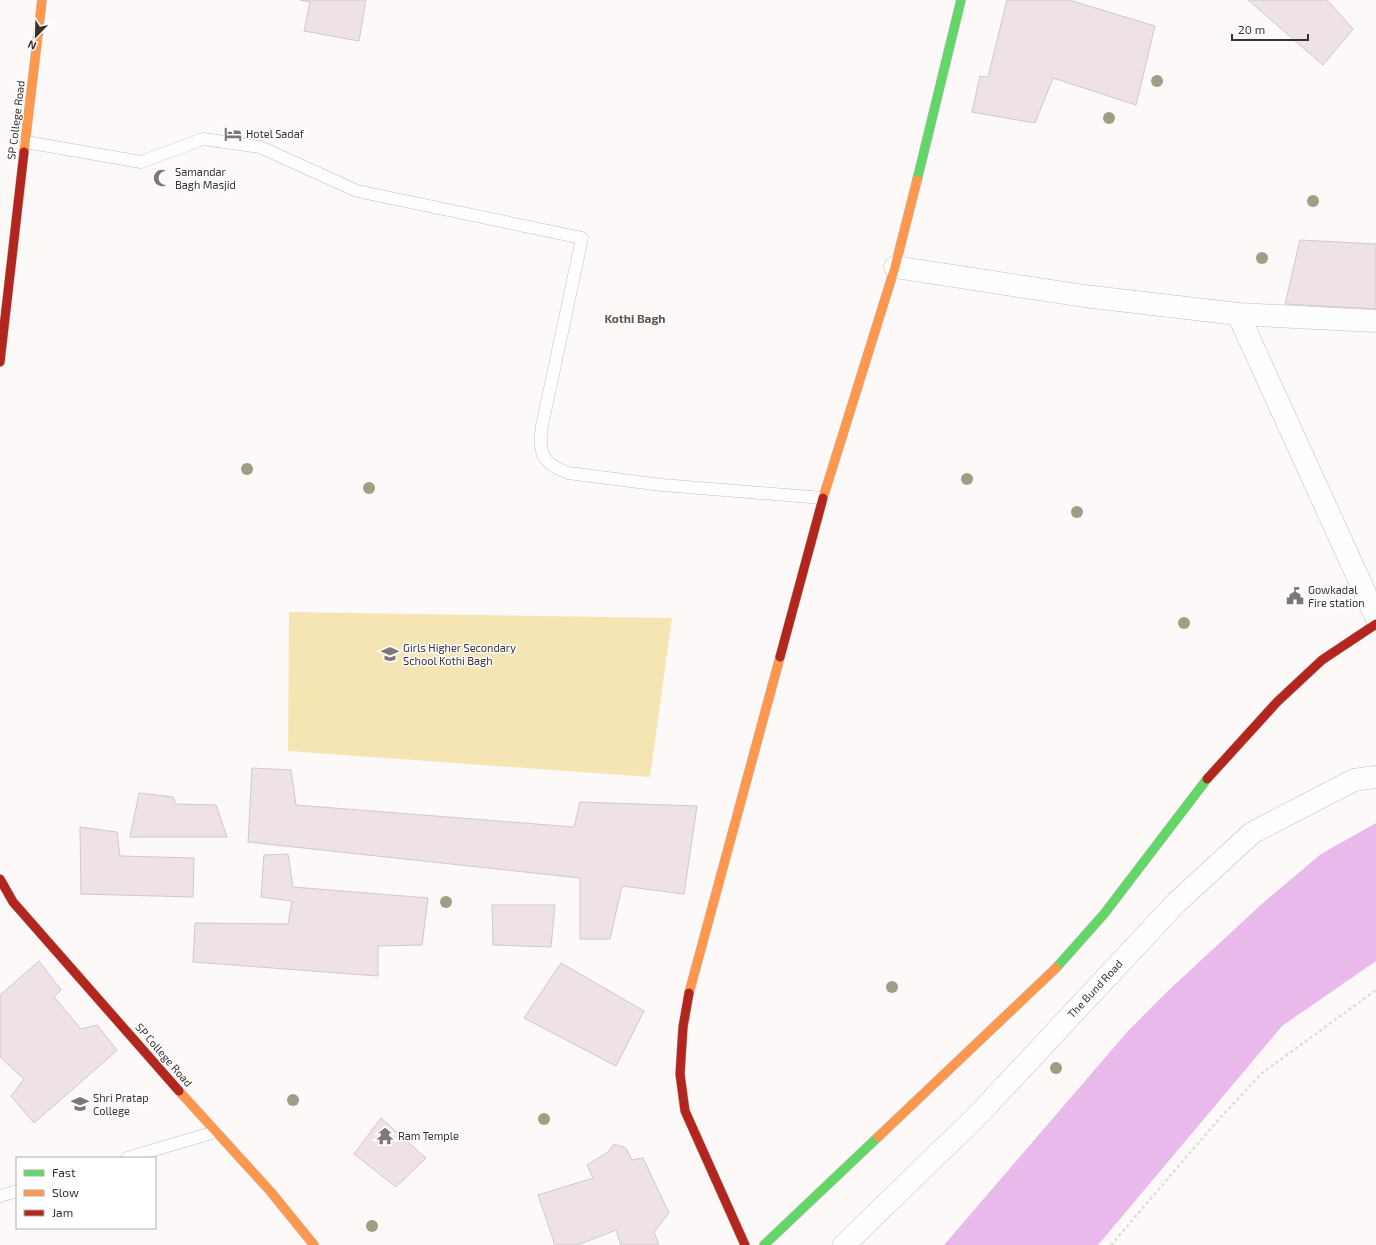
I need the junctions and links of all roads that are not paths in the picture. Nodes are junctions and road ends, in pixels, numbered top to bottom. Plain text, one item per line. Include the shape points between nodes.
1 (42, 0) edge
2 (961, 0) edge
3 (26, 142) junction
4 (895, 267) junction
5 (1238, 314) junction
6 (1376, 321) edge
7 (0, 362) edge
8 (823, 498) junction
9 (1376, 617) edge
10 (1376, 624) edge
11 (1376, 777) edge
12 (0, 879) edge
13 (215, 1132) junction
14 (130, 1157) edge
15 (16, 1191) edge
16 (0, 1196) edge
17 (314, 1245) edge
18 (745, 1245) edge
19 (764, 1245) edge
20 (844, 1245) edge

1 - 3 street, SP College Road
2 - 4 street
3 - 7 street, SP College Road
3 - 8 lane via 141,162 203,139 260,147 357,191 582,238 542,426 540,441 544,460 554,468 568,473 662,485
4 - 5 street via 1084,296
4 - 8 street
5 - 6 street
5 - 9 street
8 - 18 street via 691,984 683,1027 680,1074 685,1111
10 - 19 street via 1322,660 1277,702 1200,788 1104,914 1059,965
11 - 20 street, The Bund Road via 1354,780 1252,833 1176,903 978,1115
12 - 13 street, SP College Road via 13,902
13 - 14 lane
13 - 17 street, SP College Road via 270,1191
15 - 16 lane

